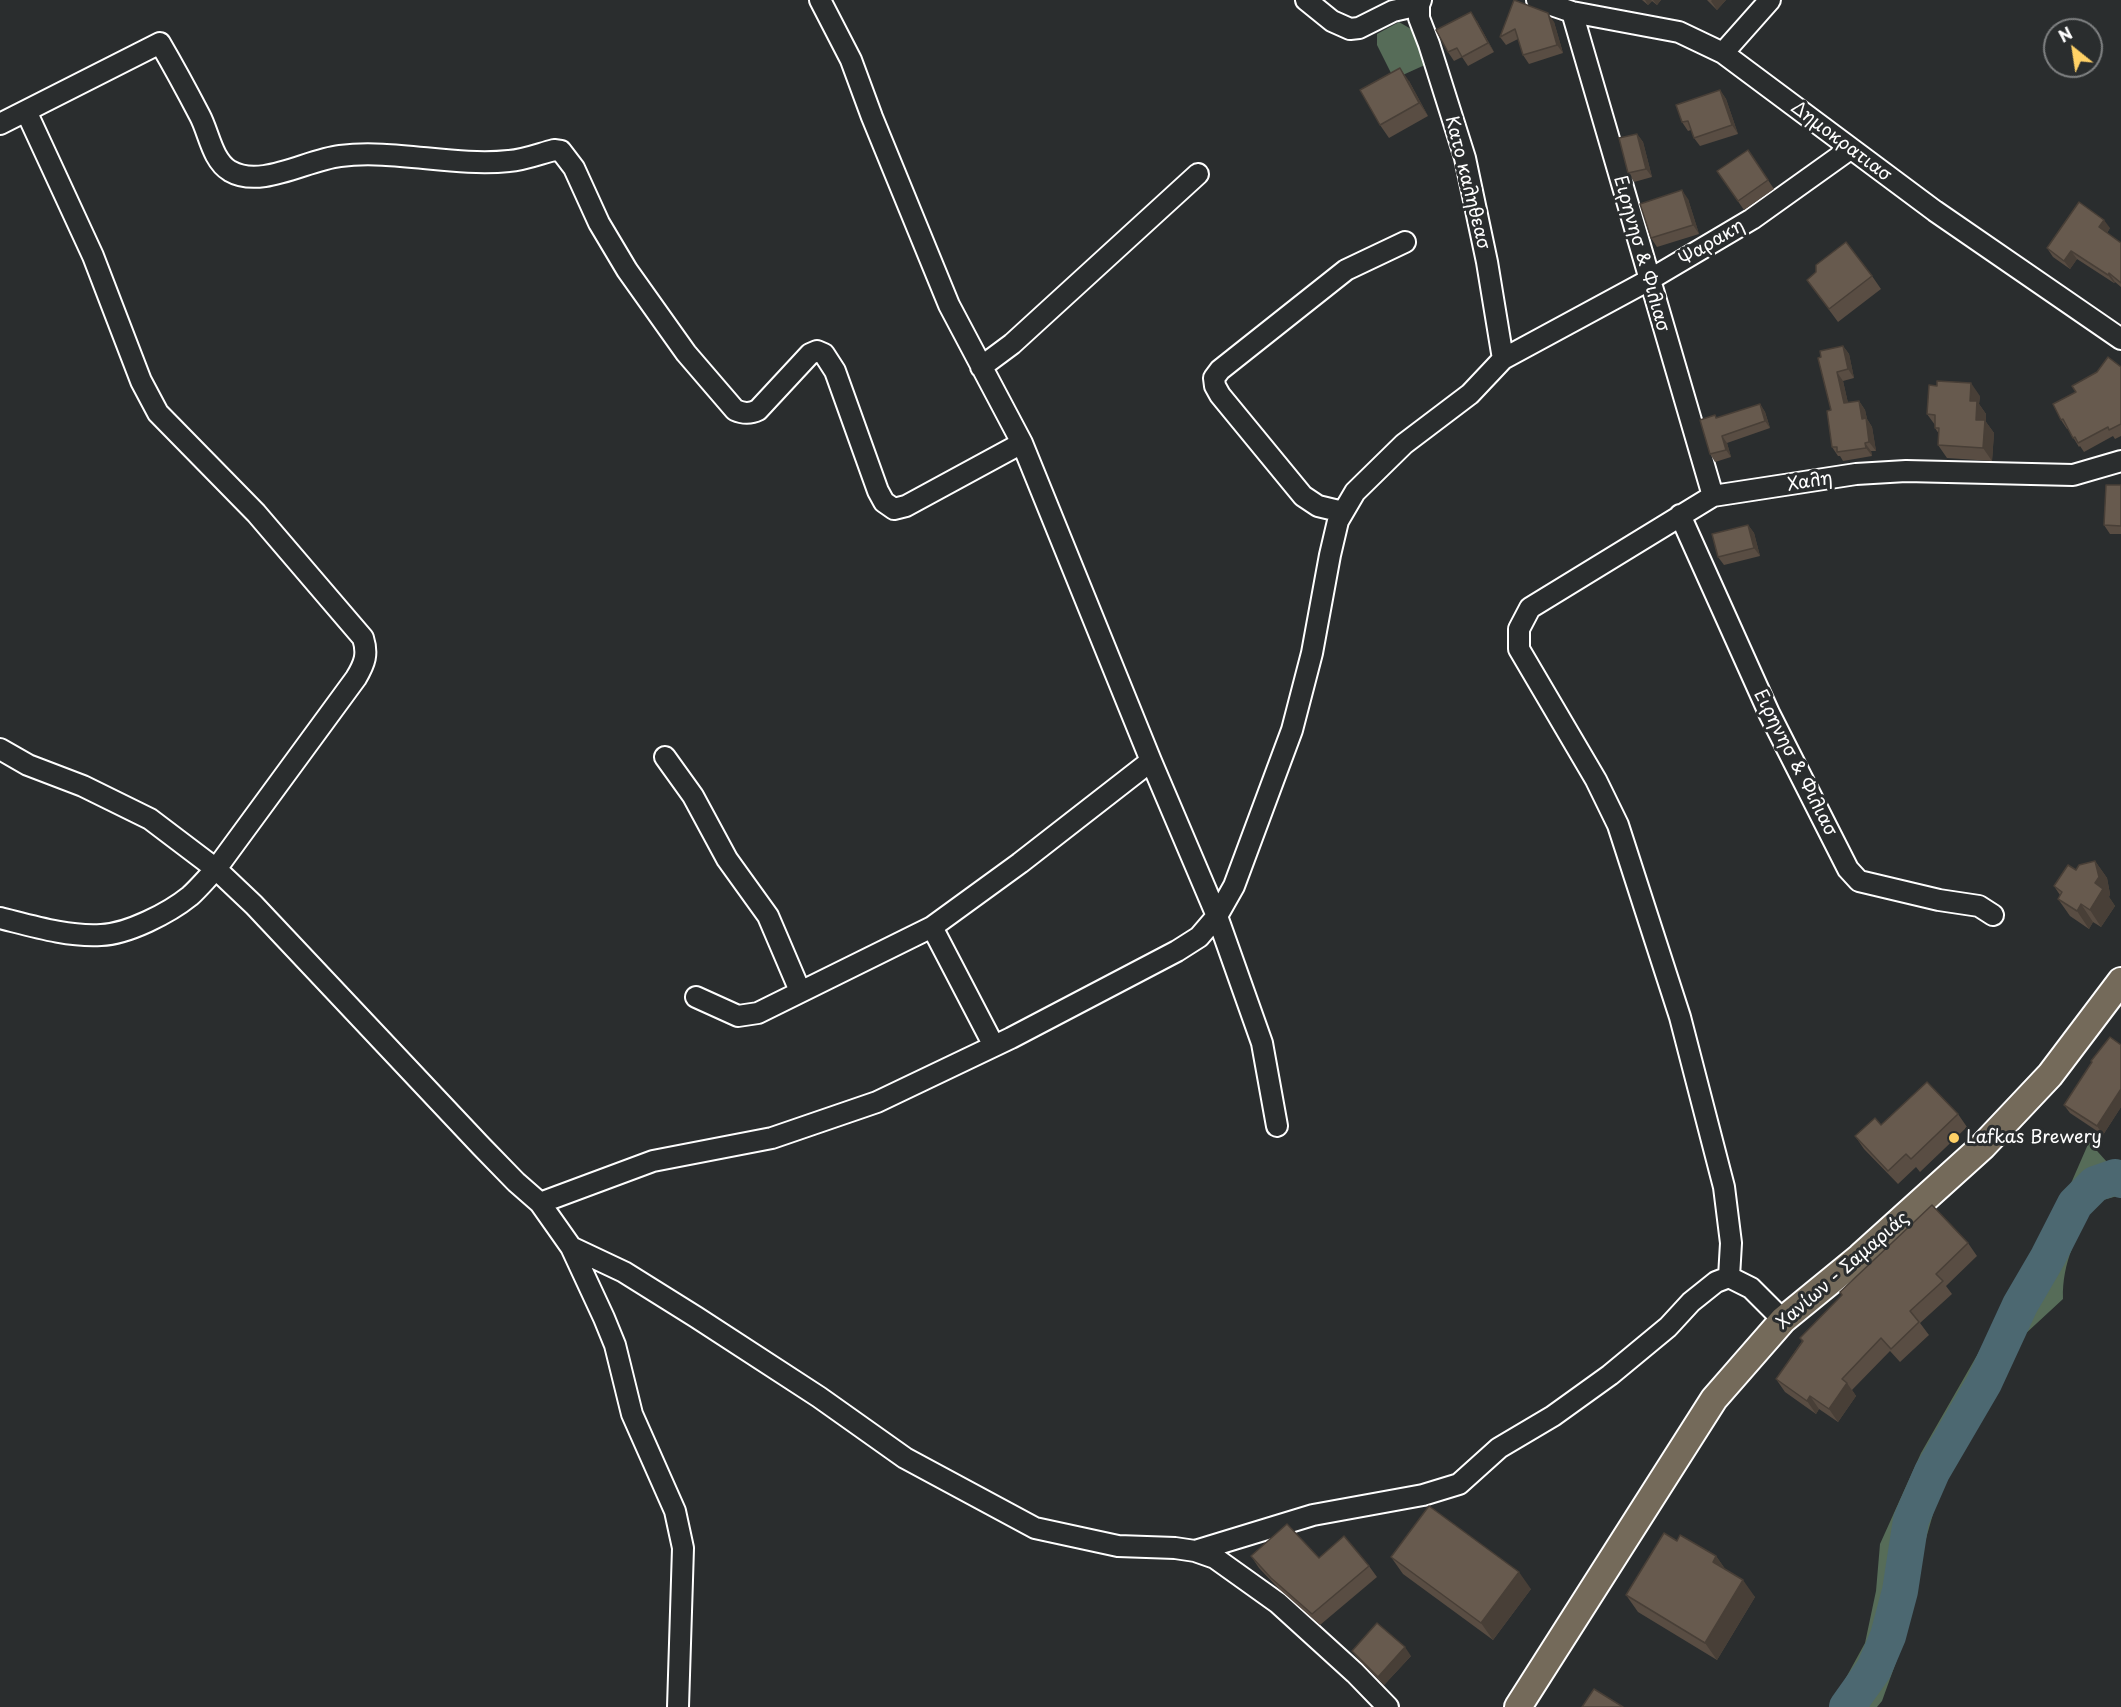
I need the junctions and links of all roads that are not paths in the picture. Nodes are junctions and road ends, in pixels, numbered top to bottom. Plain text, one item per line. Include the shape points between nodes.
1 (820, 0) edge
2 (1306, 0) edge
3 (1538, 0) edge
4 (1770, 0) edge
5 (1420, 5) edge
6 (1572, 12) junction
7 (1723, 53) junction
8 (26, 111) junction
9 (0, 124) edge
10 (1850, 149) junction
11 (1198, 174) dead end
12 (1405, 242) dead end
13 (1648, 280) junction
14 (2121, 339) edge
15 (1503, 359) junction
16 (981, 367) junction
17 (1022, 443) junction
18 (2121, 461) edge
19 (1713, 496) junction
20 (1343, 512) junction
21 (1680, 515) junction
22 (0, 749) edge
23 (665, 757) dead end
24 (1151, 761) junction
25 (216, 869) junction
26 (1993, 915) dead end
27 (1217, 916) junction
28 (0, 918) edge
29 (932, 927) junction
30 (2121, 981) edge
31 (800, 991) junction
32 (696, 997) dead end
33 (994, 1046) junction
34 (1277, 1126) dead end
35 (540, 1203) junction
36 (571, 1247) junction
37 (1729, 1277) junction
38 (1783, 1320) junction
39 (1195, 1551) junction
40 (678, 1707) edge
41 (1388, 1707) edge
42 (1518, 1707) edge

1 - 16 street via 851,60 949,305
2 - 5 street via 1332,21 1350,28
3 - 6 street, Δημοκρατιασ
4 - 7 street
5 - 15 street, Κατο καληθεασ via 1419,18 1465,158
6 - 7 street, Δημοκρατιασ via 1679,32
6 - 13 street, Ειρηνησ & Φιλιασ
7 - 10 street, Δημοκρατιασ
8 - 9 street
8 - 17 street via 160,43 201,118 216,157 228,170 243,177 258,178 352,154 490,162 561,151 574,168 599,223 627,270 686,353 735,410 743,414 758,410 810,354 824,354 835,371 878,491 894,509
8 - 25 street via 93,256 141,381 159,413 256,513 363,638 367,650 365,664 356,678
10 - 13 street, Ψαρακη via 1752,219
10 - 14 street, Δημοκρατιασ
11 - 16 street via 1012,344
12 - 20 street via 1346,270 1214,378 1220,395 1303,496 1318,506
13 - 15 street, Ψαρακη
13 - 19 street, Ειρηνησ & Φιλιασ
15 - 20 street, Ψαρακη via 1470,394 1404,444 1355,492
16 - 17 street
17 - 24 street
18 - 19 street, Χαλη via 2073,475 1906,471 1856,474
19 - 21 street, Χαλη
20 - 27 street, Ψαρακη via 1292,730 1234,886
21 - 26 street, Ειρηνησ & Φιλιασ via 1769,713 1848,869 1859,881 1979,906
21 - 37 street, Χαλη via 1530,608 1519,629 1519,649 1618,825 1680,1017 1724,1187 1731,1243
22 - 25 street via 150,819
23 - 31 street via 693,796 727,859 768,916
24 - 27 street
24 - 29 street
25 - 28 street via 189,896 126,930 102,935 76,934
25 - 35 street
27 - 33 street, Ψαρακη via 1199,937 1177,951
27 - 34 street via 1262,1042
29 - 31 street
29 - 33 street
30 - 38 main road, Χανίων - Σαμαριάς via 2050,1075 1983,1146 1860,1257
31 - 32 street via 758,1013 738,1016
33 - 35 street, Ψαρακη via 866,1106 772,1138 653,1161
35 - 36 street
36 - 39 street via 624,1272 696,1317 905,1458 1035,1528 1118,1546
36 - 40 street via 615,1345 632,1414 675,1511 683,1548
37 - 38 street via 1751,1288
37 - 39 street via 1691,1302 1668,1327 1610,1375 1498,1449 1459,1484 1423,1495 1313,1515
38 - 42 main road, Χανίων - Σαμαριάς via 1714,1399
39 - 41 street via 1215,1558 1278,1603

